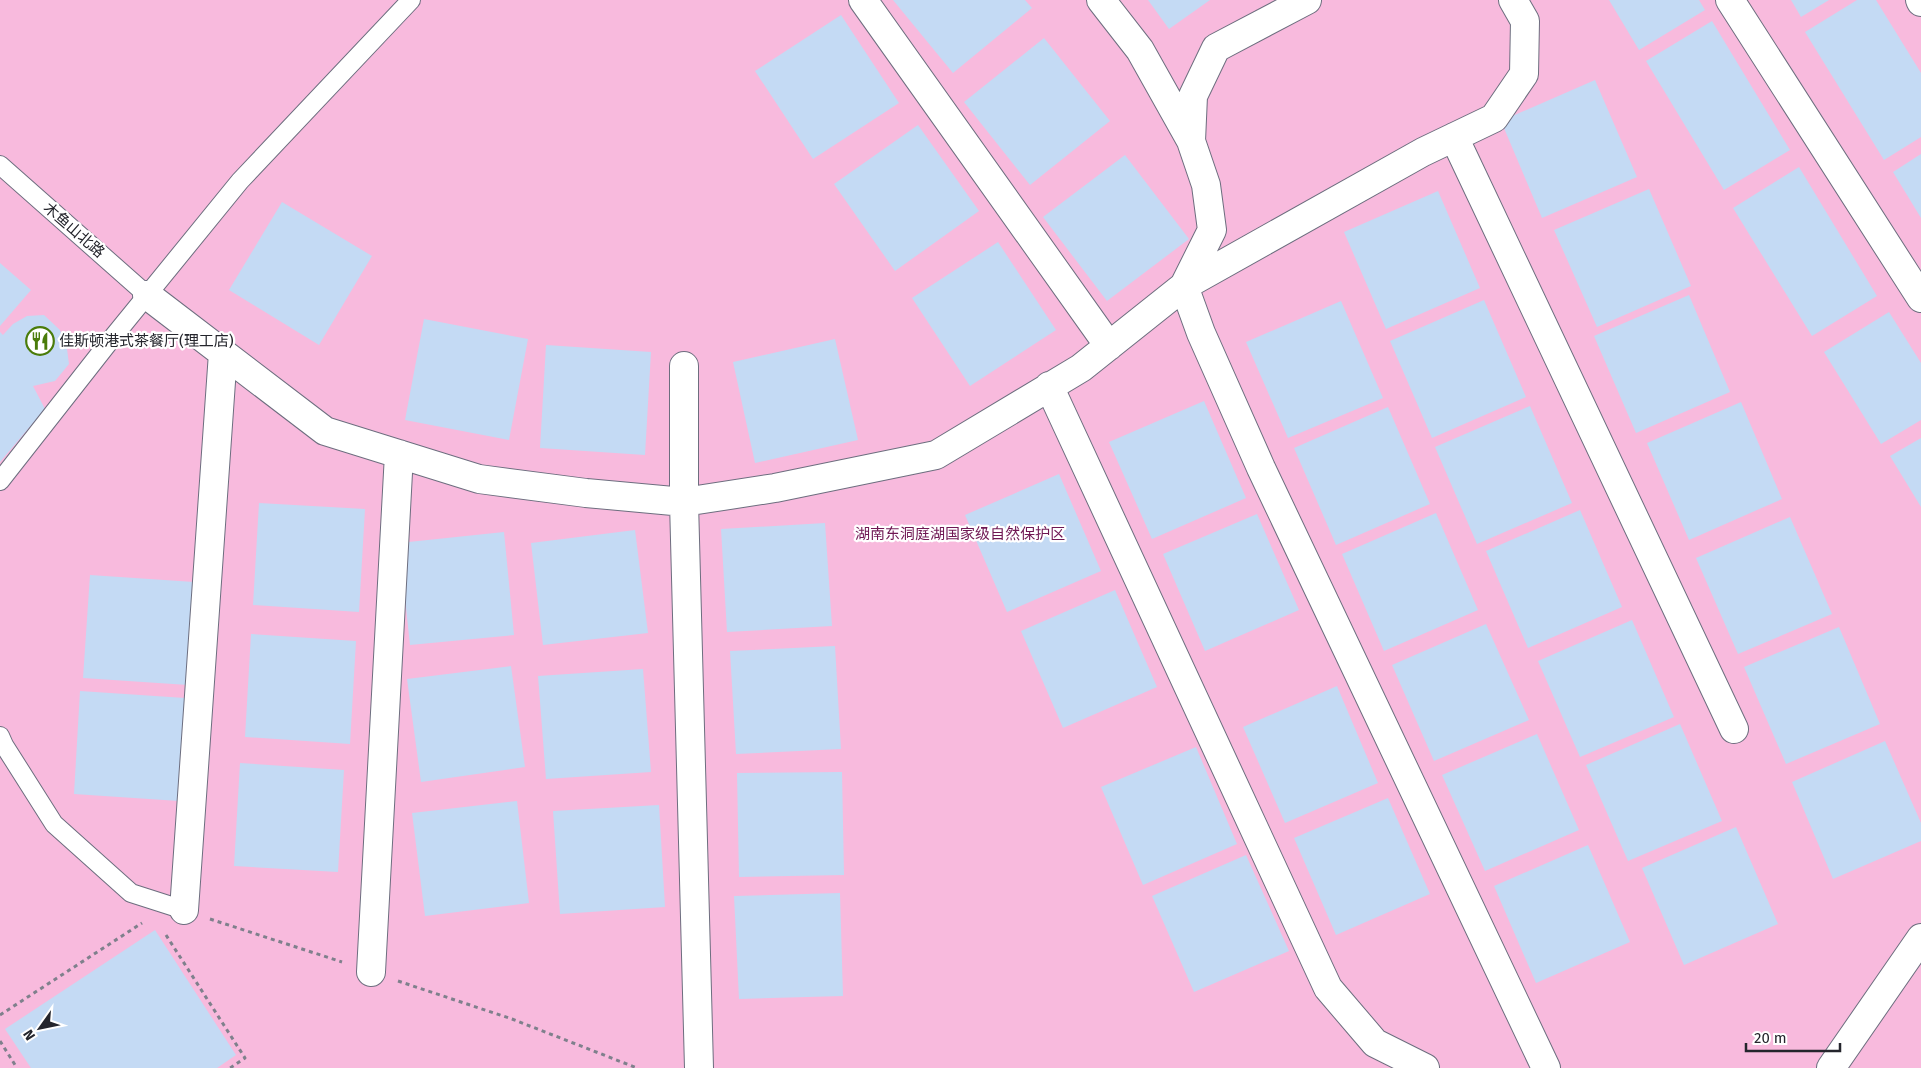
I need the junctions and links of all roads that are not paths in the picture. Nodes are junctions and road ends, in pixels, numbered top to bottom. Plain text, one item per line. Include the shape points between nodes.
1 (411, 0) edge
2 (863, 0) edge
3 (1101, 0) edge
4 (1307, 0) edge
5 (1514, 0) edge
6 (1730, 0) edge
7 (1454, 137) junction
8 (1191, 141) junction
9 (0, 165) edge
10 (1184, 286) junction
11 (147, 295) junction
12 (1921, 298) edge
13 (1109, 346) junction
14 (223, 353) junction
15 (684, 366) dead end
16 (1049, 386) junction
17 (400, 454) junction
18 (0, 481) edge
19 (684, 502) junction
20 (1734, 729) dead end
21 (0, 736) edge
22 (184, 910) joint
23 (1921, 938) edge
24 (371, 972) road end
25 (698, 1068) edge
26 (1426, 1068) edge
27 (1546, 1068) edge
28 (1831, 1068) edge

1 - 11 lane via 240,181
2 - 13 street
3 - 8 street via 1140,50
4 - 8 street via 1216,48 1193,96
5 - 7 street via 1524,21 1524,74 1494,118
6 - 12 street
7 - 10 street
7 - 20 street
8 - 10 street via 1206,185 1212,230
9 - 11 lane, 木鱼山北路
10 - 13 street
10 - 27 street via 1201,333 1261,468
11 - 14 street
11 - 18 lane
13 - 16 street
14 - 17 street via 325,431
14 - 22 street
15 - 19 street
16 - 19 street via 936,455 775,488
16 - 26 street via 1328,988 1375,1043
17 - 19 street via 479,479
17 - 24 street
19 - 25 street
21 - 22 lane via 54,824 132,893
23 - 28 street

